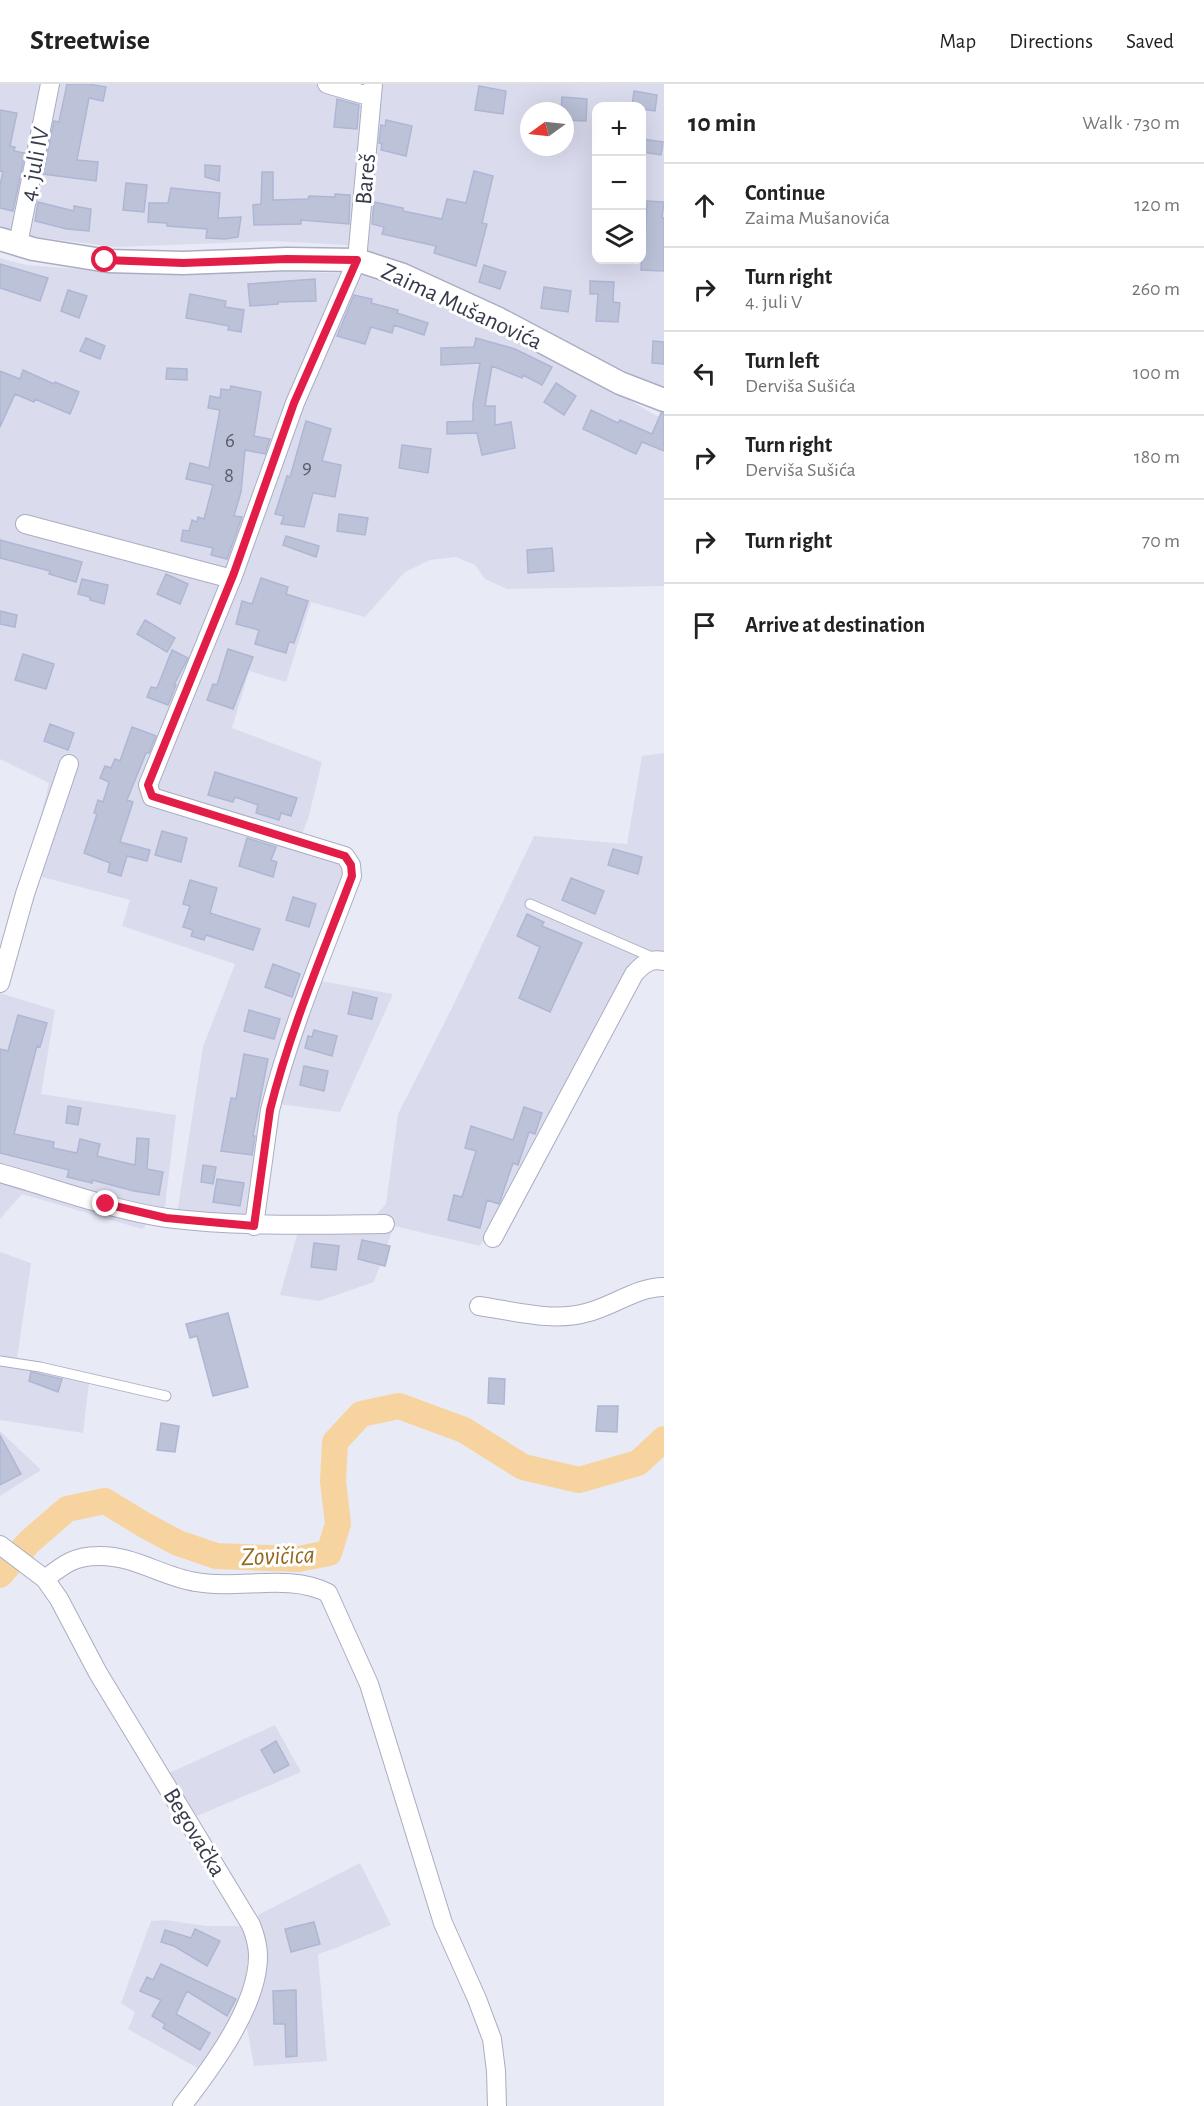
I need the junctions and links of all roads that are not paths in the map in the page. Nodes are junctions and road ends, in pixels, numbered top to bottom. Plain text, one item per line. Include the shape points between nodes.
1 (50, 84) edge
2 (327, 84) edge
3 (373, 91) edge
4 (9, 242) edge
5 (357, 260) junction
6 (664, 400) edge
7 (25, 524) dead end
8 (232, 579) junction
9 (69, 764) dead end
10 (530, 904) dead end
11 (660, 960) edge
12 (0, 982) edge
13 (0, 1173) edge
14 (385, 1224) dead end
15 (254, 1226) junction
16 (493, 1238) dead end
17 (664, 1287) edge
18 (478, 1306) dead end
19 (0, 1361) edge
20 (166, 1396) dead end
21 (0, 1545) edge
22 (38, 1574) junction
23 (182, 2106) edge
24 (497, 2106) edge

1 - 4 street, 4. juli IV
2 - 3 street, Bareš
3 - 5 street, Bareš
4 - 5 street, Zaima Mušanovića via 108,261
5 - 6 street, Zaima Mušanovića via 403,275 497,318 620,383
5 - 8 street, Bareš via 294,403
7 - 8 street
8 - 15 street, Bareš via 148,785 152,796 345,856 352,876 300,1013 274,1095
9 - 12 street
10 - 11 lane
11 - 16 street via 645,963 634,974
13 - 15 street via 166,1218
14 - 15 street
17 - 18 street via 653,1287 571,1316
19 - 20 lane
21 - 22 street, Begovačka
22 - 23 street, Begovačka via 59,1599 98,1674 256,1939 256,1980 242,2014 216,2061
22 - 24 street via 69,1560 122,1557 197,1583 286,1583 328,1593 369,1684 442,1923 492,2039

